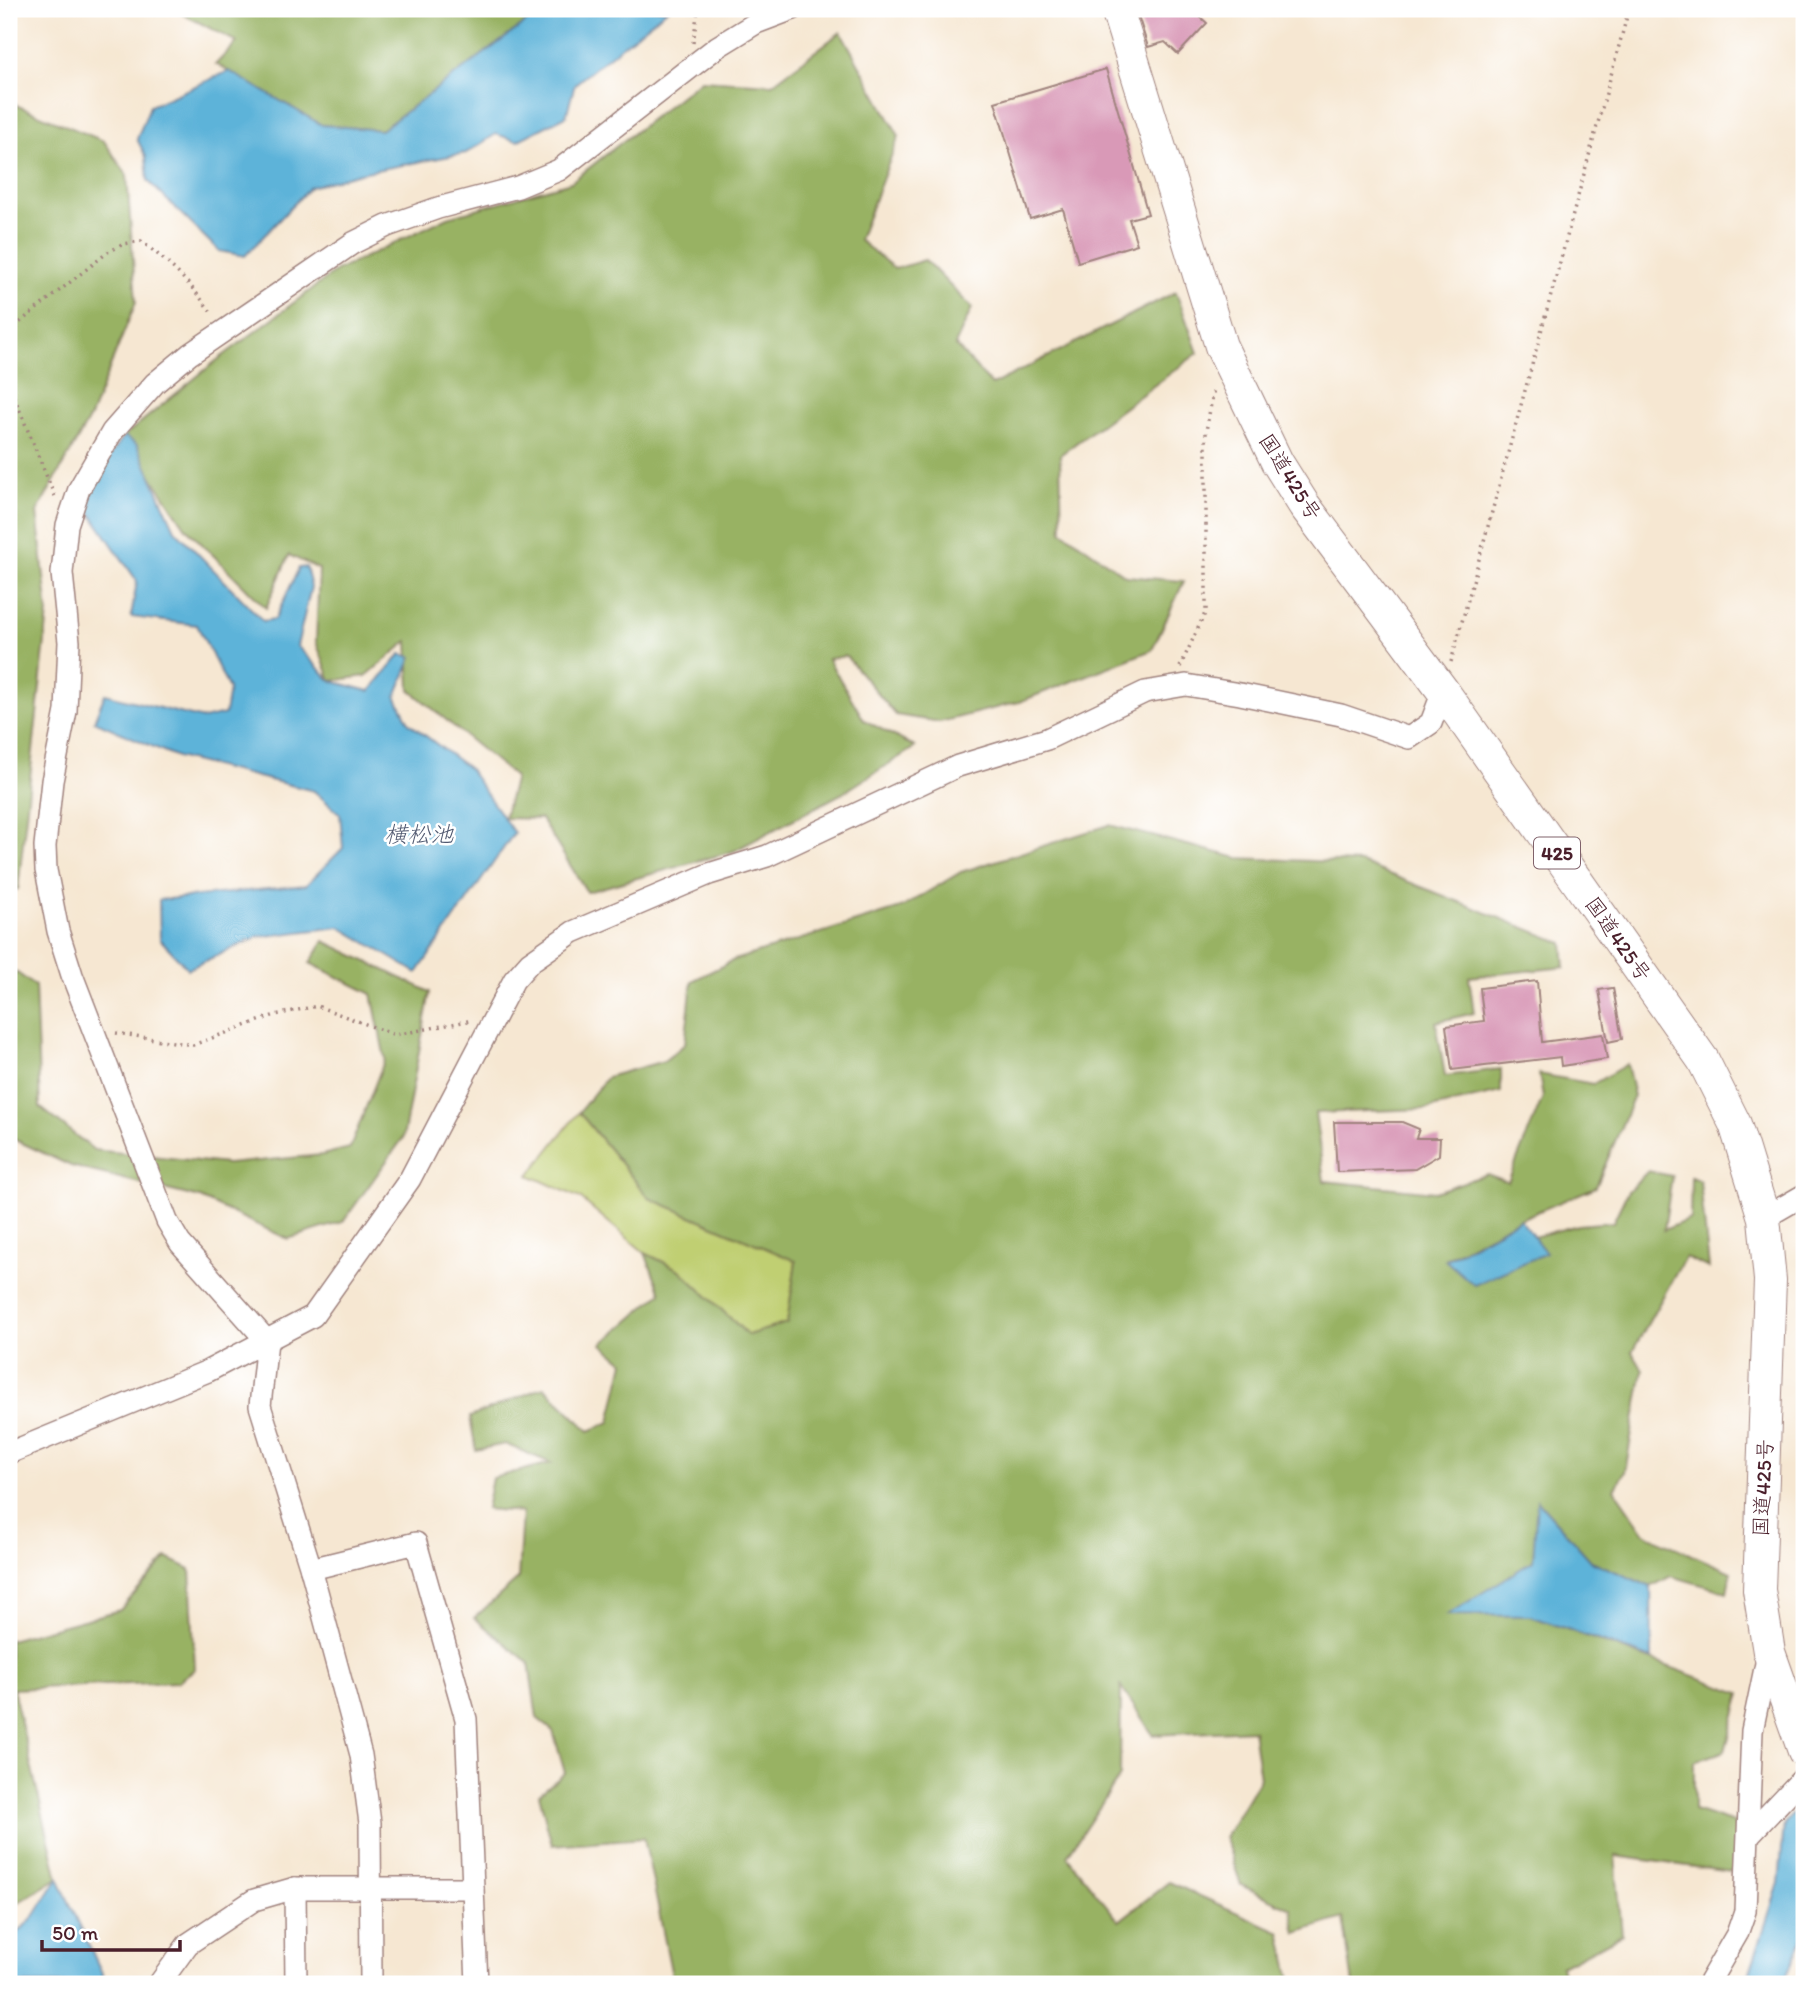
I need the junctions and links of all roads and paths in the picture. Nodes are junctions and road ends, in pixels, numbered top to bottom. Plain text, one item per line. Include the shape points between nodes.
1 (793, 9) edge
2 (1117, 9) edge
3 (1629, 9) edge
4 (9, 331) edge
5 (222, 332) junction
6 (1214, 383) dead end
7 (9, 384) edge
8 (67, 525) junction
9 (1170, 688) junction
10 (1443, 691) junction
11 (493, 1016) junction
12 (93, 1030) junction
13 (1804, 1195) edge
14 (1764, 1218) junction
15 (267, 1341) junction
16 (9, 1453) edge
17 (311, 1569) junction
18 (1769, 1652) junction
19 (1804, 1751) edge
20 (1804, 1777) edge
21 (1749, 1835) junction
22 (369, 1887) junction
23 (295, 1888) junction
24 (473, 1888) junction
25 (159, 1984) edge
26 (296, 1984) edge
27 (371, 1984) edge
28 (477, 1984) edge
29 (1708, 1984) edge

1 - 5 street via 756,23 717,47 558,170 518,187 387,226 353,243
2 - 10 highway, 国道425号 / 425 via 1221,346 1304,505
3 - 10 path
4 - 5 path via 108,252 141,241 197,291
5 - 8 street via 155,383 112,432 79,489
6 - 9 path via 1206,431 1206,611
7 - 8 path
8 - 12 street via 62,573 69,642 66,710 52,782 46,858 58,931
9 - 10 street via 1186,685 1341,715 1409,738 1431,723
9 - 11 street via 1145,692 1047,738 958,766 767,856 709,874 573,932 530,962
10 - 14 highway, 国道425号 / 425 via 1703,1060 1735,1124
11 - 12 path via 396,1035 317,1006 275,1015 193,1045
11 - 15 street via 410,1179 313,1315
12 - 15 street via 167,1221 180,1243
13 - 14 street
14 - 18 highway, 国道425号 / 425 via 1770,1280 1759,1590
15 - 16 street via 208,1371
15 - 17 street via 260,1406
17 - 22 street via 361,1755 370,1823
17 - 24 street via 416,1542 466,1719
18 - 19 highway, 国道425号 / 425
18 - 21 street via 1752,1731
20 - 21 street
21 - 29 street via 1745,1911
22 - 23 street
22 - 24 street
22 - 27 street
23 - 25 street via 254,1900 187,1944
23 - 26 street
24 - 28 street

